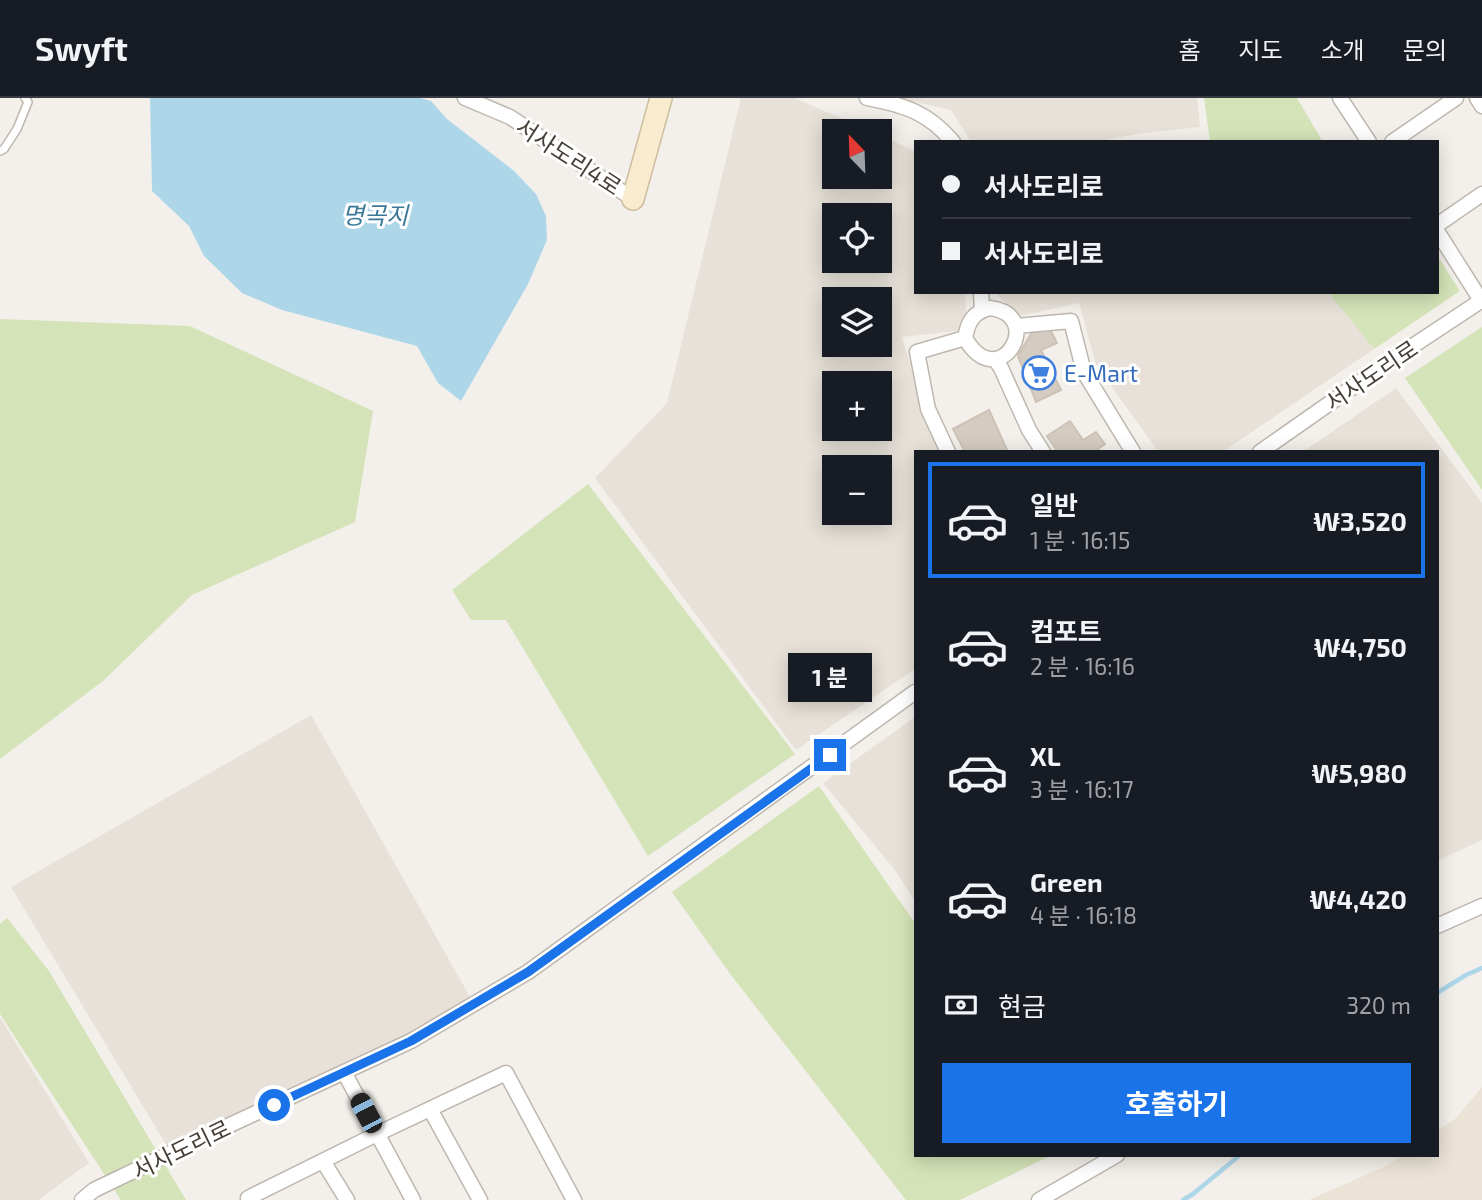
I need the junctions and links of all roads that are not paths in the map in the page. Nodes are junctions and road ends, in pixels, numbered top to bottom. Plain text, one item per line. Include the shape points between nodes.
1 (25, 98) edge
2 (466, 98) edge
3 (661, 98) edge
4 (867, 98) edge
5 (1340, 98) edge
6 (1456, 98) edge
7 (1477, 98) edge
8 (1482, 106) edge
9 (951, 140) edge
10 (1368, 140) edge
11 (1395, 140) edge
12 (0, 151) edge
13 (1482, 194) edge
14 (633, 199) joint
15 (1439, 224) edge
16 (1439, 234) edge
17 (981, 294) edge
18 (1482, 301) edge
19 (982, 310) junction
20 (1016, 326) junction
21 (964, 338) junction
22 (995, 359) junction
23 (947, 450) edge
24 (1042, 450) edge
25 (1132, 450) edge
26 (1263, 450) edge
27 (914, 693) edge
28 (1482, 906) edge
29 (1439, 925) edge
30 (344, 1072) junction
31 (430, 1109) junction
32 (377, 1133) junction
33 (1114, 1157) edge
34 (323, 1161) junction
35 (82, 1200) edge
36 (249, 1200) edge
37 (346, 1200) edge
38 (413, 1200) edge
39 (480, 1200) edge
40 (574, 1200) edge
41 (1040, 1200) edge

1 - 12 lane via 28,102 17,129
2 - 14 street, 서사도리4로 via 510,117
3 - 14 street
4 - 9 street via 914,110 941,127
5 - 10 street
6 - 11 street
7 - 8 street
13 - 15 street
16 - 18 street
17 - 19 street
18 - 26 street, 서사도리로
19 - 20 street via 999,309
19 - 21 street via 970,320
20 - 22 street via 1015,344
20 - 25 street via 1071,321 1084,372
21 - 22 street via 978,356
21 - 23 street via 917,352 928,408
22 - 24 street
27 - 30 street, 서사도리로 via 528,972 411,1041
28 - 29 street
30 - 32 street
30 - 35 street, 서사도리로 via 94,1190
31 - 32 street
31 - 39 street
31 - 40 street via 506,1073
32 - 34 street
32 - 38 street
33 - 41 street
34 - 36 street
34 - 37 street

